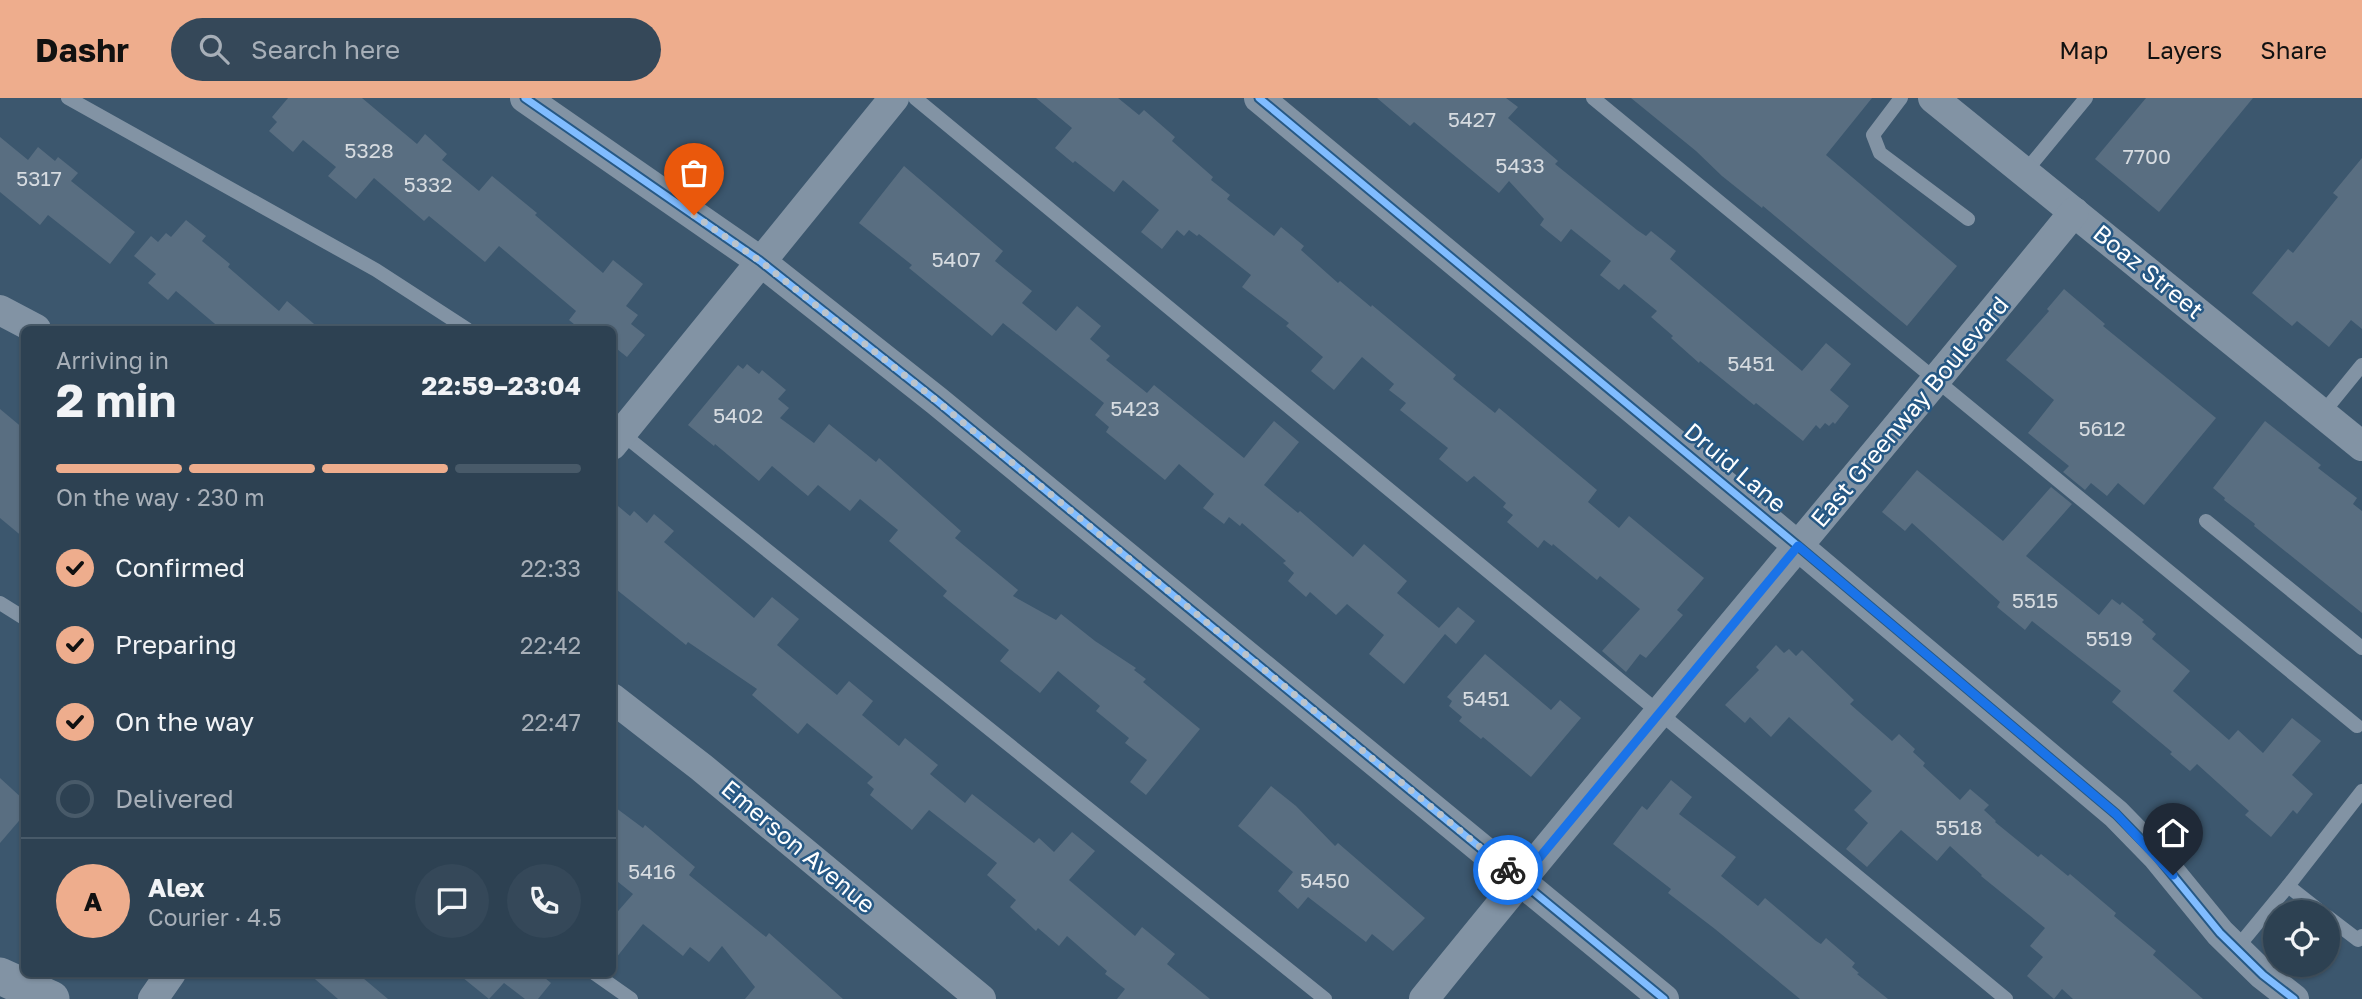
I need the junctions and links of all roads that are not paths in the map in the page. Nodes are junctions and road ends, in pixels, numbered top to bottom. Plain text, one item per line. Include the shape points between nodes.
1 (68, 98) edge
2 (525, 98) edge
3 (894, 98) edge
4 (915, 98) edge
5 (1259, 98) edge
6 (1593, 98) edge
7 (1901, 98) edge
8 (1933, 98) edge
9 (2086, 98) edge
10 (2025, 172) junction
11 (2074, 212) junction
12 (1968, 219) dead end
13 (760, 261) junction
14 (0, 310) edge
15 (30, 326) edge
16 (462, 326) edge
17 (2362, 365) edge
18 (1937, 380) junction
19 (2322, 414) junction
20 (616, 435) edge
21 (2362, 446) edge
22 (2206, 521) dead end
23 (1798, 546) junction
24 (0, 603) edge
25 (21, 616) edge
26 (2362, 648) edge
27 (616, 701) edge
28 (1659, 712) junction
29 (2357, 726) dead end
30 (2362, 791) edge
31 (1521, 880) junction
32 (2288, 886) junction
33 (2306, 900) edge
34 (2340, 926) edge
35 (2362, 936) edge
36 (2236, 948) junction
37 (0, 976) edge
38 (168, 977) edge
39 (600, 977) edge
40 (51, 999) edge
41 (153, 999) edge
42 (631, 999) edge
43 (981, 999) edge
44 (1325, 999) edge
45 (1424, 999) edge
46 (1664, 999) edge
47 (2006, 999) edge
48 (2294, 999) edge

1 - 16 lane via 376,270
2 - 13 street
3 - 13 street
4 - 28 lane
5 - 23 street, Druid Lane
6 - 18 lane
7 - 12 lane via 1873,135 1880,153
8 - 10 street, Boaz Street
9 - 10 lane
10 - 11 street, Boaz Street
11 - 18 street, East Greenway Boulevard
11 - 19 street, Boaz Street
13 - 20 street
13 - 31 street
14 - 15 street
17 - 19 lane
18 - 23 street, East Greenway Boulevard
18 - 29 lane
19 - 21 street, Boaz Street
20 - 44 lane
22 - 26 lane
23 - 28 street, East Greenway Boulevard
23 - 36 street, Druid Lane via 2116,814
24 - 25 lane
27 - 43 street, Emerson Avenue
28 - 31 street, East Greenway Boulevard
28 - 47 lane
30 - 32 lane
31 - 45 street, East Greenway Boulevard
31 - 46 street
32 - 33 lane
32 - 36 lane
34 - 35 lane via 2358,940
36 - 48 street, Druid Lane
37 - 40 street
38 - 41 street
39 - 42 lane

